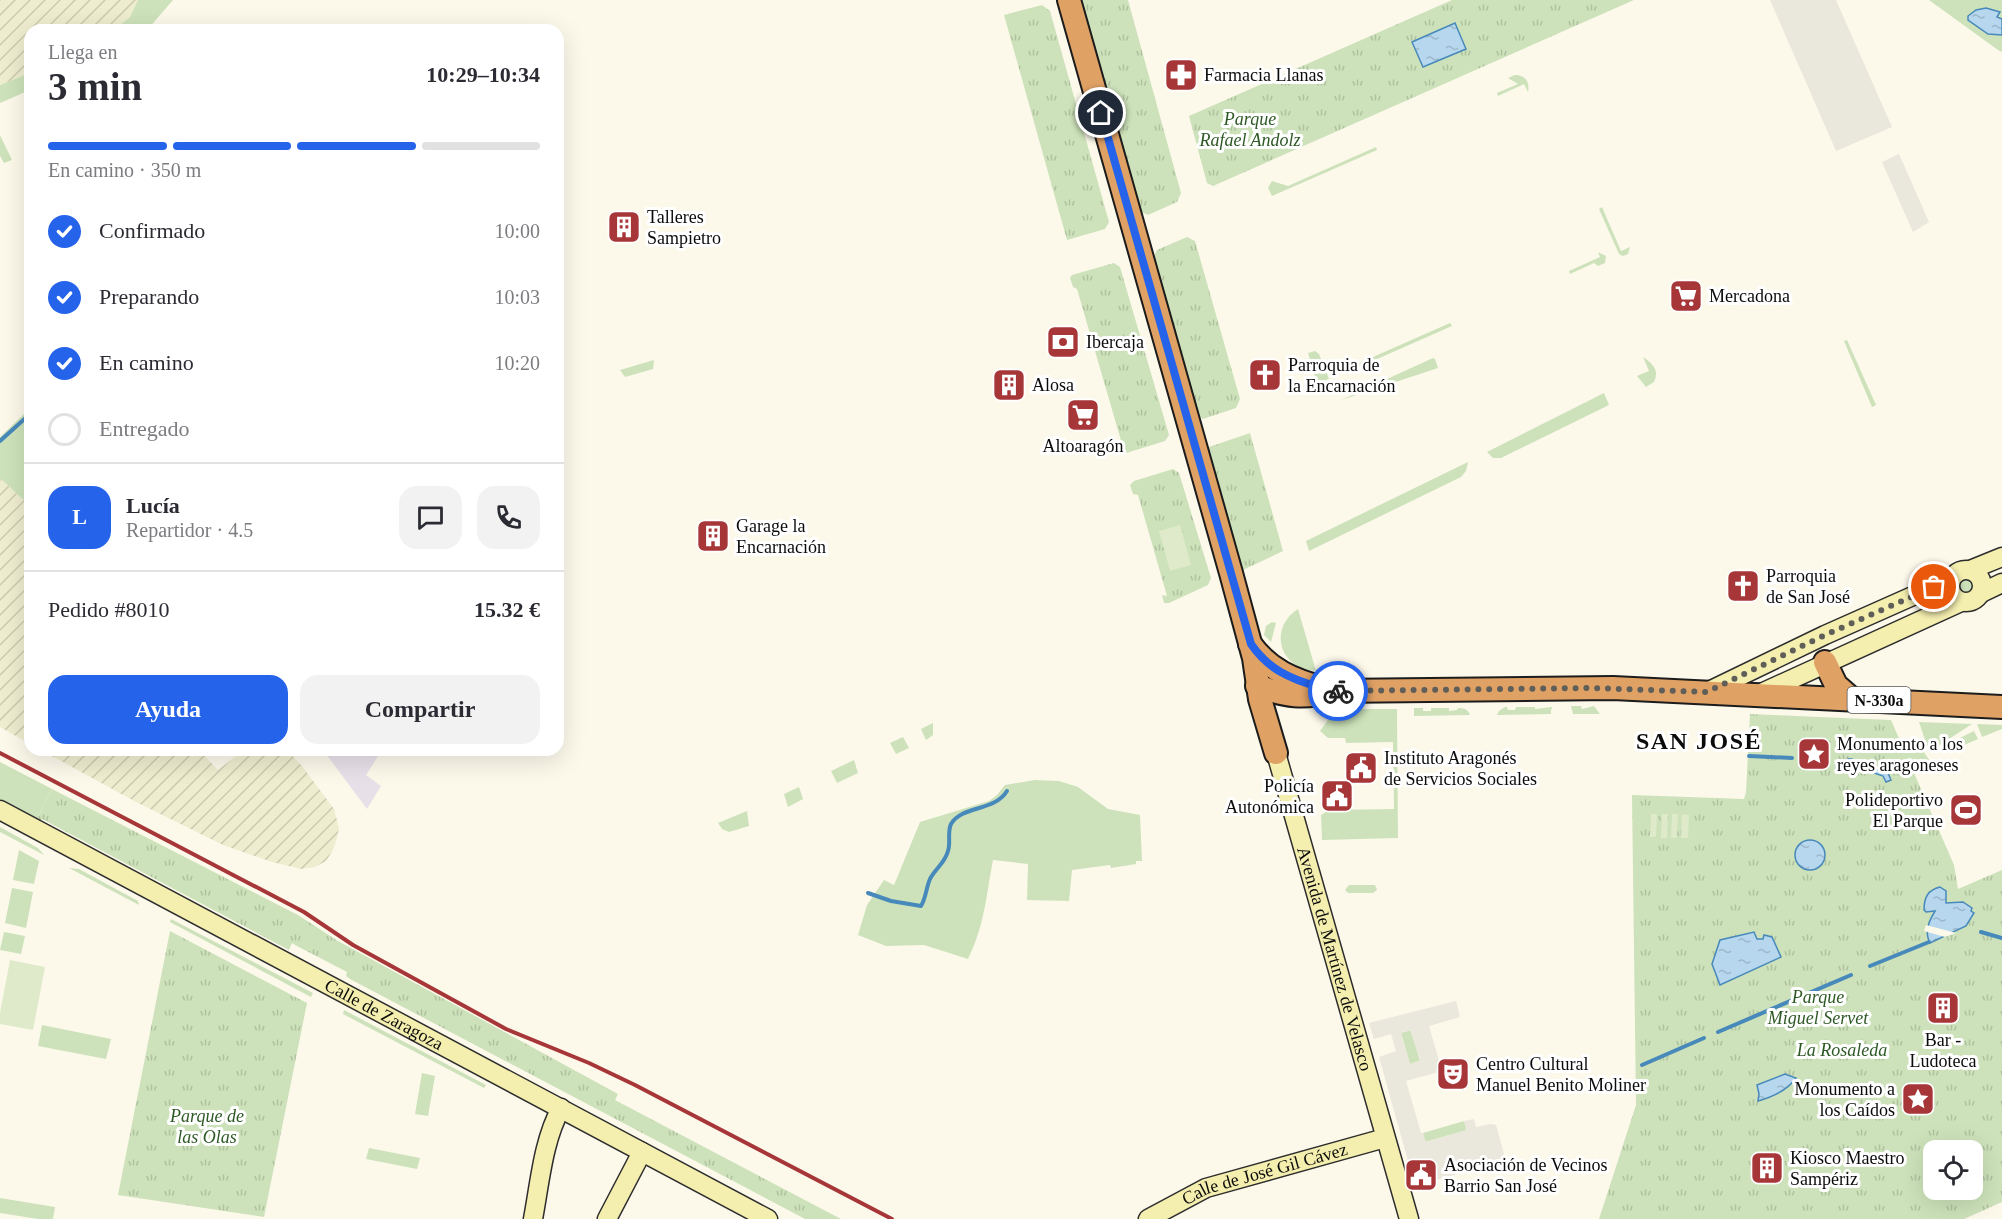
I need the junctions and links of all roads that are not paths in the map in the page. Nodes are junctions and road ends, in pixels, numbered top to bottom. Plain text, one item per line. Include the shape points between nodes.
1 (1058, 0) edge
2 (1069, 0) edge
3 (2002, 557) edge
4 (1970, 570) junction
5 (1951, 579) junction
6 (2002, 583) edge
7 (1981, 593) junction
8 (1961, 602) junction
9 (1251, 644) junction
10 (1825, 662) junction
11 (1306, 690) junction
12 (1707, 692) junction
13 (1259, 693) junction
14 (1757, 694) junction
15 (1852, 699) junction
16 (2002, 707) edge
17 (1276, 753) junction
18 (0, 810) edge
19 (561, 1108) junction
20 (1385, 1138) junction
21 (642, 1152) junction
22 (533, 1219) edge
23 (607, 1219) edge
24 (768, 1219) edge
25 (1148, 1219) edge
26 (1409, 1219) edge

1 - 13 highway, Avenida de Martínez de Velasco via 1208,534 1248,669
2 - 9 highway, Avenida de Martínez de Velasco
3 - 4 main road
4 - 5 main road via 1957,572
4 - 7 main road via 1981,579
5 - 8 main road via 1951,593
5 - 12 main road
6 - 7 main road
7 - 8 main road via 1971,602
8 - 10 main road
9 - 11 highway via 1272,667
9 - 13 highway, Avenida de Martínez de Velasco
10 - 14 main road
10 - 15 highway via 1836,685
11 - 12 highway, N-330a via 1591,688
11 - 13 highway, N-330a
11 - 17 highway, N-330a via 1285,711
12 - 14 highway, N-330a
13 - 17 highway, Avenida de Martínez de Velasco
14 - 15 highway, N-330a
15 - 16 highway, N-330a
17 - 20 main road, Avenida de Martínez de Velasco
18 - 19 main road, Calle de Zaragoza
19 - 21 main road, Calle de Zaragoza
19 - 22 main road via 548,1143
20 - 25 main road, Calle de José Gil Cávez via 1206,1188
20 - 26 main road, Avenida de Martínez de Velasco
21 - 23 main road
21 - 24 main road, Calle de Zaragoza

